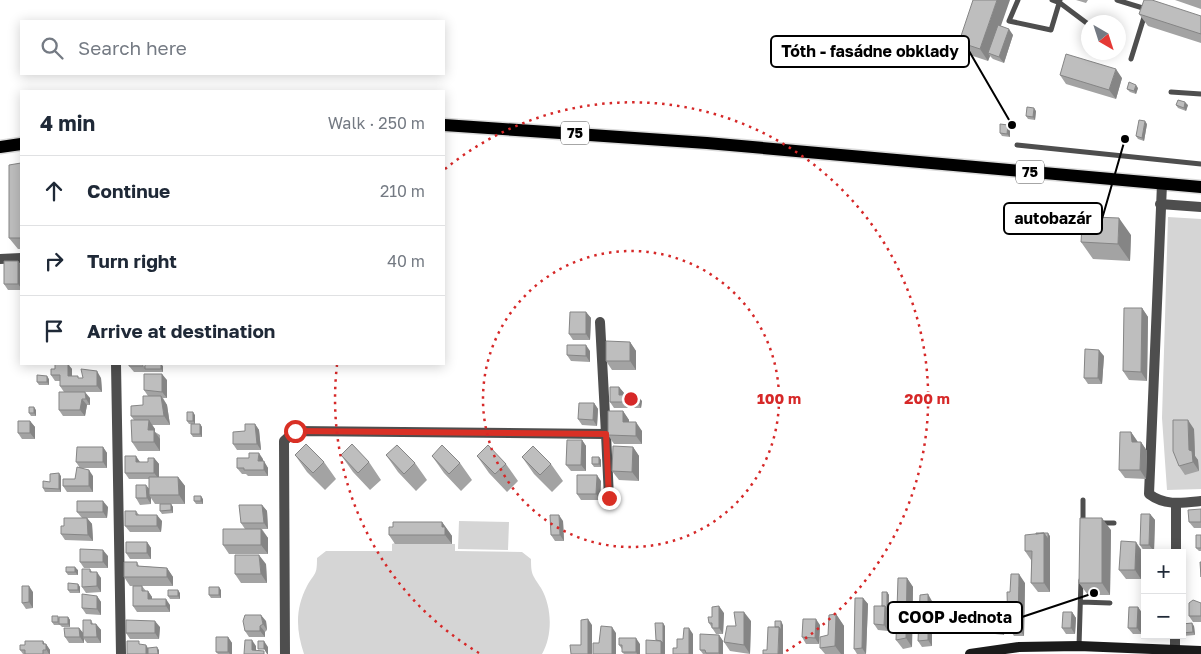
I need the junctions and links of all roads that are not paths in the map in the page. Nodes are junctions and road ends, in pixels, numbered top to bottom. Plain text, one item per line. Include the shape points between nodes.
1 (1018, 0) edge
2 (1052, 0) edge
3 (1117, 0) edge
4 (1150, 0) edge
5 (1060, 1) edge
6 (1147, 10) junction
7 (1081, 18) edge
8 (1131, 59) dead end
9 (1171, 92) dead end
10 (1201, 94) edge
11 (445, 125) edge
12 (20, 144) edge
13 (1017, 145) dead end
14 (0, 147) edge
15 (1201, 164) edge
16 (1162, 184) junction
17 (1201, 188) edge
18 (1160, 204) junction
19 (1201, 207) edge
20 (20, 258) edge
21 (0, 259) edge
22 (600, 322) dead end
23 (116, 365) edge
24 (606, 434) junction
25 (609, 498) dead end
26 (1083, 500) dead end
27 (1201, 501) edge
28 (1176, 503) junction
29 (1083, 523) junction
30 (1114, 523) dead end
31 (1083, 531) edge
32 (1176, 549) edge
33 (1082, 574) edge
34 (1081, 602) junction
35 (1110, 603) dead end
36 (1176, 639) edge
37 (1079, 646) junction
38 (1180, 651) edge
39 (1201, 651) edge
40 (120, 654) edge
41 (284, 654) edge
42 (970, 654) edge

1 - 5 lane via 1009,21 1051,30
2 - 5 lane
3 - 6 lane
4 - 6 lane
5 - 7 lane
6 - 8 lane
9 - 10 lane
11 - 16 main road, 75 via 707,143
12 - 14 main road
13 - 15 lane
16 - 17 main road, 75
16 - 18 street
18 - 19 street
18 - 28 street via 1150,494 1159,502
20 - 21 street
22 - 24 street
23 - 40 street
24 - 25 street
24 - 41 street via 292,433 284,441
26 - 29 lane
27 - 28 street
28 - 32 street
29 - 30 lane
29 - 31 lane
33 - 34 lane
34 - 35 lane
34 - 37 lane
36 - 38 street
37 - 38 street
37 - 42 street via 1019,647
38 - 39 street

